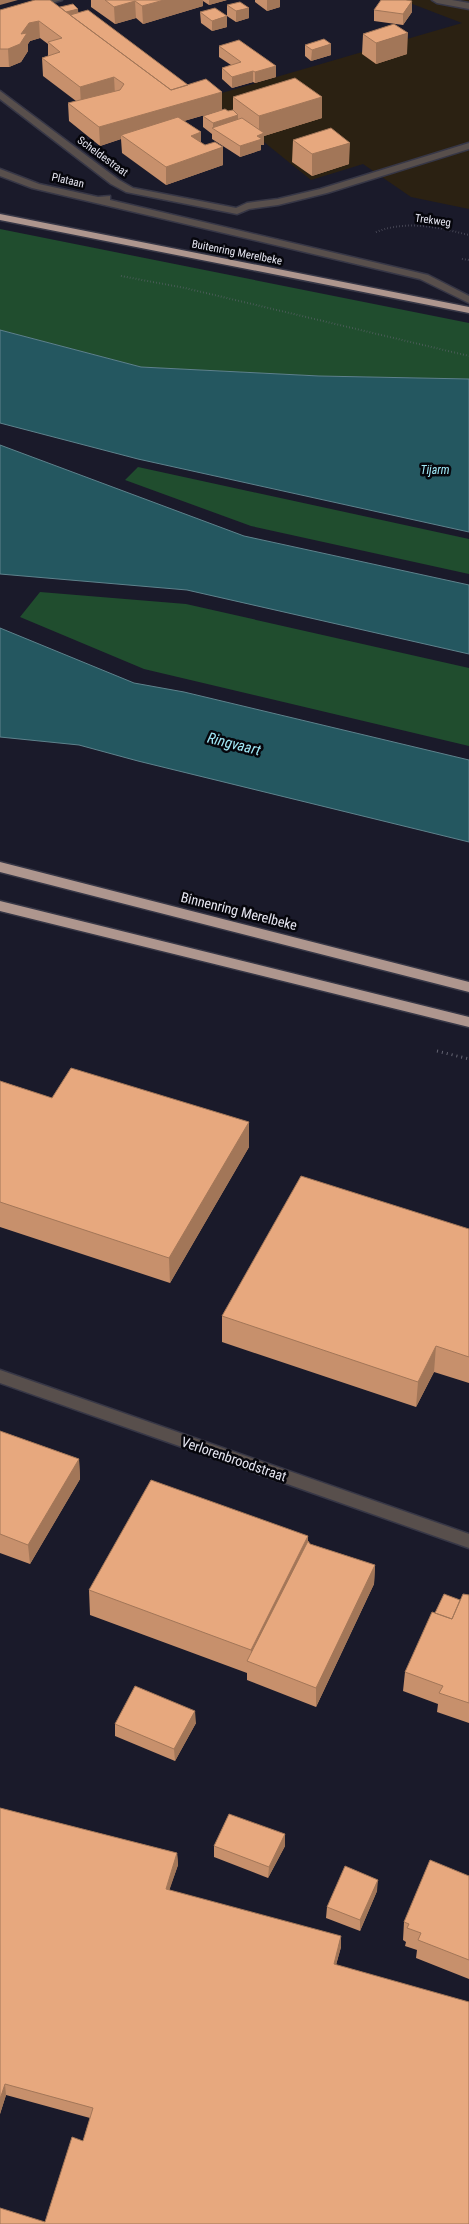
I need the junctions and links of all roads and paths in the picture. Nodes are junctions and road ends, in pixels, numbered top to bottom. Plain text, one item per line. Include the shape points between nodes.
1 (57, 0) edge
2 (437, 0) edge
3 (469, 6) edge
4 (0, 15) edge
5 (0, 94) edge
6 (469, 146) edge
7 (0, 172) edge
8 (130, 190) junction
9 (98, 200) junction
10 (0, 217) edge
11 (374, 233) dead end
12 (469, 234) edge
13 (117, 275) dead end
14 (469, 300) edge
15 (469, 310) edge
16 (469, 356) edge
17 (0, 867) edge
18 (0, 906) edge
19 (0, 914) edge
20 (30, 914) junction
21 (469, 987) edge
22 (469, 1022) edge
23 (0, 1376) edge
24 (469, 1541) edge

1 - 4 street
2 - 3 street
5 - 8 street, Scheldestraat
6 - 8 street, Scheldestraat via 323,191 247,206 237,211
7 - 9 street, Plataan via 36,186
8 - 9 street, Plataan
9 - 14 street via 424,277
10 - 15 highway, Buitenring Merelbeke
11 - 12 path, Trekweg via 400,225
13 - 16 path via 185,288
17 - 21 highway, Binnenring Merelbeke
18 - 20 highway
19 - 20 highway
20 - 22 highway
23 - 24 street, Verlorenbroodstraat

